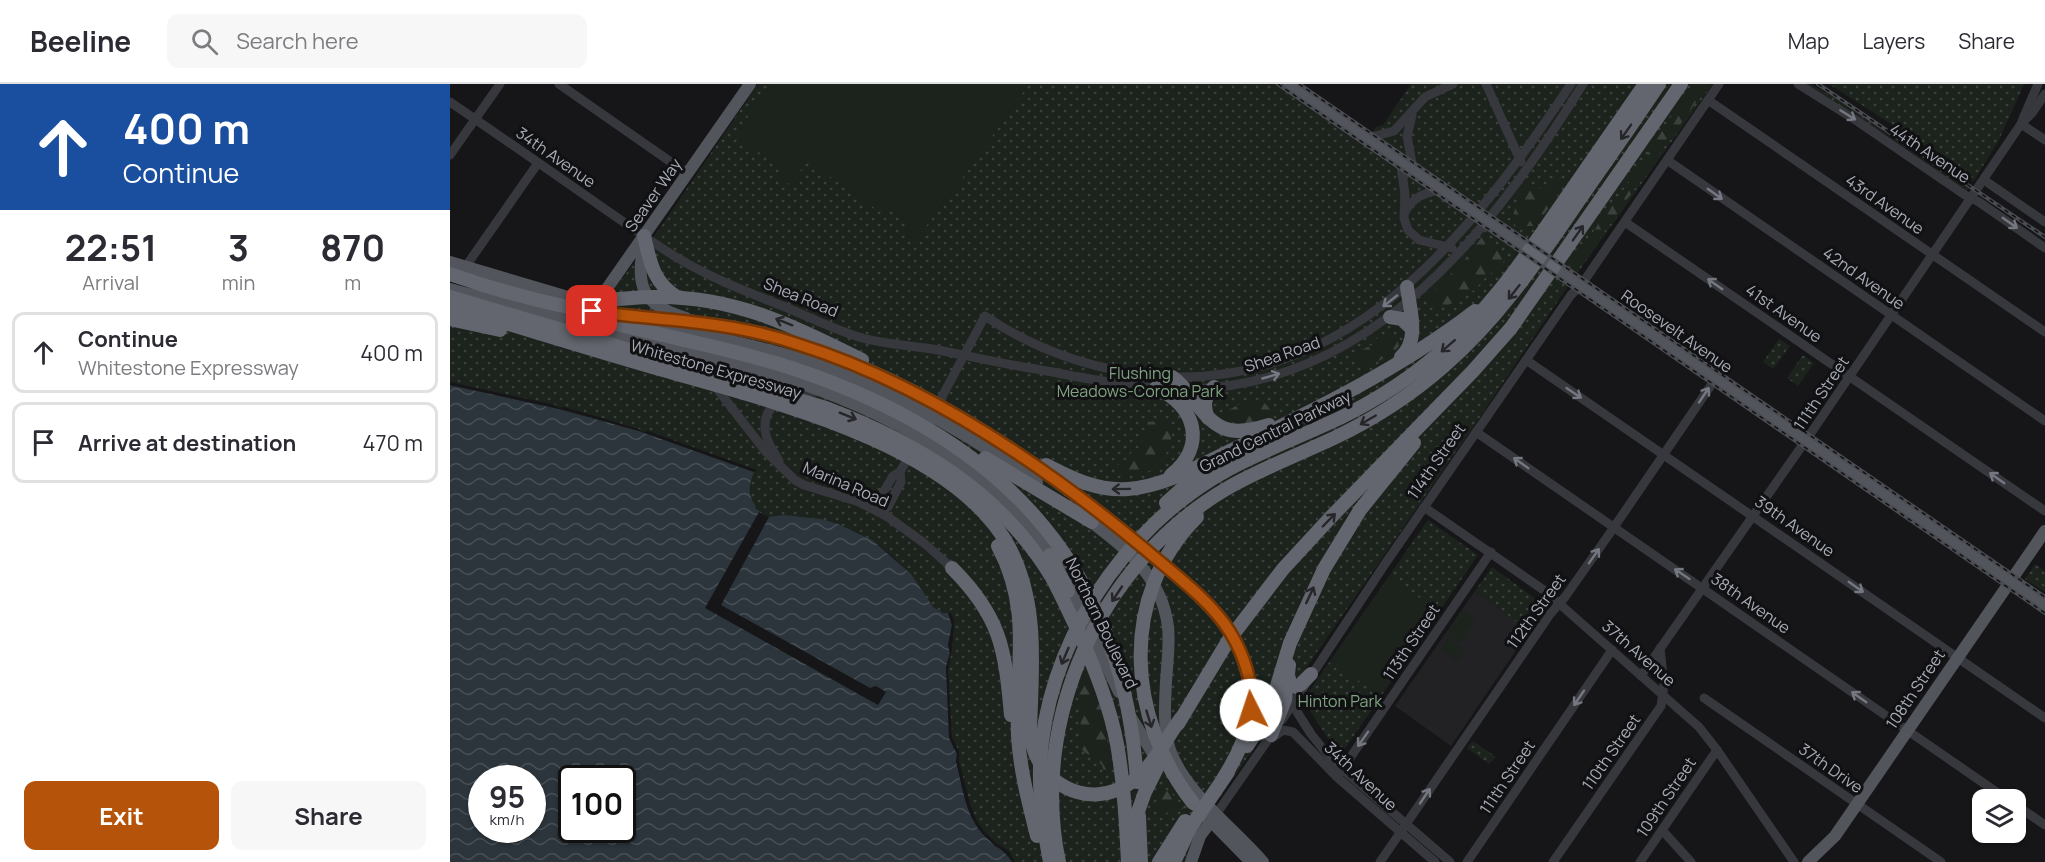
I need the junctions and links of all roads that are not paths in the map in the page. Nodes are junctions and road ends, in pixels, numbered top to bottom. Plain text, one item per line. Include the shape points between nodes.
1 (500, 84) edge
2 (559, 84) edge
3 (750, 84) edge
4 (1289, 84) edge
5 (1453, 84) edge
6 (1486, 84) edge
7 (1571, 84) edge
8 (1584, 84) edge
9 (1645, 84) edge
10 (1659, 84) edge
11 (1680, 84) edge
12 (1719, 84) edge
13 (1798, 84) edge
14 (2038, 84) edge
15 (2045, 94) edge
16 (1708, 100) junction
17 (450, 102) edge
18 (1413, 110) junction
19 (475, 119) junction
20 (2021, 124) junction
21 (1368, 138) junction
22 (2045, 140) edge
23 (450, 155) edge
24 (1519, 158) junction
25 (1400, 159) junction
26 (1667, 160) junction
27 (538, 163) junction
28 (1527, 167) junction
29 (1413, 168) junction
30 (688, 174) junction
31 (1984, 180) junction
32 (1443, 189) junction
33 (1972, 198) junction
34 (1404, 214) junction
35 (1625, 222) junction
36 (2045, 222) edge
37 (644, 236) junction
38 (1448, 247) junction
39 (2045, 248) edge
40 (1462, 250) junction
41 (1933, 255) junction
42 (450, 262) edge
43 (466, 266) junction
44 (1515, 272) junction
45 (450, 274) edge
46 (1582, 285) junction
47 (1407, 287) junction
48 (450, 289) edge
49 (450, 297) edge
50 (648, 297) junction
51 (681, 298) junction
52 (1409, 302) junction
53 (593, 303) junction
54 (450, 306) edge
55 (551, 309) junction
56 (450, 312) edge
57 (1892, 316) junction
58 (1389, 317) junction
59 (450, 319) edge
60 (585, 325) junction
61 (1412, 329) junction
62 (2045, 332) edge
63 (679, 350) junction
64 (963, 356) junction
65 (624, 359) junction
66 (1526, 360) junction
67 (1482, 363) junction
68 (824, 366) junction
69 (1172, 377) junction
70 (1850, 377) junction
71 (1716, 378) junction
72 (1367, 381) junction
73 (1214, 387) junction
74 (1156, 388) junction
75 (1185, 389) junction
76 (824, 393) junction
77 (1325, 404) junction
78 (964, 420) junction
79 (2045, 421) edge
80 (1211, 422) junction
81 (1476, 432) junction
82 (1254, 440) junction
83 (1806, 440) junction
84 (1664, 454) junction
85 (785, 471) junction
86 (1254, 474) junction
87 (991, 480) junction
88 (1155, 484) junction
89 (1425, 507) junction
90 (878, 512) junction
91 (2045, 512) edge
92 (1753, 516) junction
93 (1092, 522) joint
94 (1614, 528) junction
95 (2045, 531) edge
96 (1118, 535) junction
97 (1491, 552) junction
98 (1050, 555) joint
99 (952, 568) joint
100 (2010, 581) junction
101 (1103, 586) junction
102 (1703, 588) junction
103 (1560, 603) junction
104 (2045, 606) edge
105 (1078, 615) junction
106 (1296, 627) junction
107 (1091, 645) junction
108 (1660, 648) junction
109 (1612, 650) junction
110 (1957, 657) junction
111 (1243, 658) junction
112 (1311, 674) junction
113 (1641, 676) junction
114 (1288, 682) junction
115 (1663, 695) junction
116 (1704, 698) dead end
117 (1292, 704) junction
118 (1181, 718) junction
119 (2045, 718) edge
120 (1907, 730) junction
121 (1268, 740) junction
122 (1154, 747) junction
123 (1717, 750) junction
124 (1172, 770) junction
125 (1340, 773) junction
126 (1223, 779) junction
127 (1992, 789) edge
128 (1196, 799) joint
129 (1856, 803) junction
130 (2026, 812) edge
131 (1210, 814) junction
132 (1032, 816) junction
133 (2045, 825) edge
134 (1403, 828) junction
135 (1662, 830) junction
136 (1828, 844) junction
137 (1928, 858) edge
138 (1044, 862) edge
139 (1050, 862) edge
140 (1059, 862) edge
141 (1122, 862) edge
142 (1128, 862) edge
143 (1141, 862) edge
144 (1159, 862) edge
145 (1174, 862) edge
146 (1191, 862) edge
147 (1251, 862) edge
148 (1263, 862) edge
149 (1380, 862) edge
150 (1435, 862) edge
151 (1450, 862) edge
152 (1467, 862) edge
153 (1553, 862) edge
154 (1640, 862) edge
155 (1691, 862) edge
156 (1794, 862) edge
157 (1808, 862) edge
158 (1819, 862) edge
159 (1941, 862) edge

1 - 19 street
2 - 30 street
3 - 30 main road, Seaver Way
4 - 21 main road, Roosevelt Avenue
5 - 18 street via 1425,97
6 - 24 street
7 - 24 street, Shea Road
8 - 28 street, Shea Road
9 - 44 highway, Grand Central Parkway
10 -> 86 highway, Grand Central Parkway via 1520,286 1467,345 1377,415
67 -> 11 highway via 1531,300
12 - 16 street, 114th Street
13 -> 33 street, 44th Avenue
14 - 20 street, 111th Street
15 - 20 street, 111th Street
16 - 26 street, 114th Street
16 - 41 street, 43rd Avenue
17 - 19 street, 34th Avenue
18 - 21 street via 1394,131
18 - 29 street via 1407,136
19 - 23 street
19 - 27 street, 34th Avenue
20 - 22 street
20 - 31 street, 111th Street
21 - 25 main road, Roosevelt Avenue
24 - 28 street
24 - 38 street, Shea Road
25 - 29 main road, Roosevelt Avenue
25 - 34 street
26 - 35 street, 114th Street
26 -> 57 street, 42nd Avenue
27 - 37 street, 34th Avenue
27 - 43 street
28 - 40 street, Shea Road
29 - 32 main road, Roosevelt Avenue
30 - 37 main road, Seaver Way
31 - 33 street, 111th Street
31 - 36 street
32 - 34 street via 1416,197
32 - 46 main road, Roosevelt Avenue
33 -> 39 street, 44th Avenue
33 - 41 street, 111th Street
34 - 38 street via 1406,226 1415,237
35 - 46 street, 114th Street
70 -> 35 street, 41st Avenue
37 - 50 main road via 639,272
37 - 51 highway via 657,280
37 - 53 main road, Seaver Way
37 - 64 street, Shea Road via 718,279 857,336
38 - 40 street
38 - 47 street, Shea Road
40 - 52 street, Shea Road
41 - 57 street, 111th Street
41 - 62 street, 43rd Avenue
42 - 43 main road, Northern Boulevard
43 - 53 main road, Northern Boulevard
44 - 72 highway via 1464,318
44 -> 101 highway, Grand Central Parkway via 1463,332 1401,382 1353,412 1228,470 1180,501 1139,540
45 - 55 highway, Whitestone Expressway
46 - 66 street, 114th Street
46 - 71 main road, Roosevelt Avenue
47 - 52 highway
47 -> 69 street, Shea Road via 1350,328 1298,354 1232,373
48 - 55 main road, Northern Boulevard
49 -> 87 highway via 785,394 880,430 949,469
50 - 51 highway
50 - 53 highway
50 - 68 main road via 673,314
78 -> 51 highway via 883,371 801,329 759,313
52 - 58 street, Shea Road
52 - 61 highway
53 - 60 main road, Seaver Way
53 - 68 main road, Northern Boulevard
54 - 65 highway, Whitestone Expressway
55 - 56 street
55 - 60 main road, Northern Boulevard
55 - 78 highway, Whitestone Expressway via 722,326 777,338 852,364
55 - 87 highway via 775,363 827,382 941,432
57 - 70 street, 111th Street
57 - 79 street, 42nd Avenue
58 - 61 highway via 1402,320
73 -> 58 street, Shea Road via 1253,381 1307,363 1349,343
59 - 65 highway
60 - 63 main road, Northern Boulevard
61 - 72 highway via 1404,354
63 - 76 main road, Northern Boulevard via 764,372
63 - 85 street, Marina Road via 699,367 772,460
64 - 69 street, Shea Road via 985,316 1024,340 1062,356 1118,371
64 - 74 street, Shea Road
64 - 90 street via 900,472 893,476 878,501
65 - 87 highway, Whitestone Expressway via 826,420 879,443 931,472 957,492
66 - 81 street, 114th Street
66 -> 84 street, 39th Avenue
106 -> 67 highway via 1315,584 1355,516
118 -> 67 highway via 1228,640 1283,569
68 - 87 main road, Northern Boulevard via 937,420
69 - 75 highway
70 - 83 street, 111th Street
91 -> 70 street, 41st Avenue
71 - 83 main road, Roosevelt Avenue
84 -> 71 street, 112th Street
72 - 77 highway
73 - 75 street, Shea Road
73 - 80 highway via 1205,404
74 - 75 street, Shea Road
74 - 88 highway via 1186,411 1192,440 1183,463
75 - 80 highway
76 - 85 street, Marina Road via 790,394 770,412 766,436
76 - 87 main road, Northern Boulevard via 935,447
77 - 80 highway via 1251,430 1231,430
77 - 82 highway
78 - 87 highway, Whitestone Expressway
81 - 89 street, 114th Street
94 -> 81 street, 38th Avenue
82 - 88 highway
82 - 101 highway via 1206,468 1177,492 1129,545
83 - 92 street, 111th Street
83 - 100 main road, Roosevelt Avenue
84 - 92 street, 39th Avenue
84 - 94 street, 112th Street
85 - 90 street, Marina Road via 804,485
86 -> 122 highway via 1188,527 1166,558 1149,597 1140,667
86 -> 140 highway, Grand Central Parkway via 1204,503 1161,540 1124,584 1087,644 1066,696 1053,757 1052,809
88 -> 87 highway via 1122,489 1077,481
87 - 93 highway
87 - 96 highway
87 - 98 main road, Northern Boulevard
87 - 105 highway via 1016,528
87 - 118 highway via 1003,538 1024,583 1032,628 1030,729 1033,751 1049,776 1077,792 1094,795 1116,791 1147,768
87 - 132 highway via 989,530 1002,554 1018,603 1018,740
87 - 143 highway via 1020,499 1043,524 1081,579 1105,632 1125,697 1136,765
89 - 97 street, 37th Avenue
89 - 112 street, 114th Street
90 - 99 street, Marina Road
92 - 102 street, 111th Street
92 -> 110 street, 39th Avenue
93 - 96 main road, Northern Boulevard
102 -> 94 street, 38th Avenue
103 -> 94 street, 112th Street
95 - 100 main road, 108th Street
96 - 111 highway via 1175,575 1220,618
96 - 124 main road, Northern Boulevard via 1154,582 1163,603 1168,633 1165,726
97 - 103 street, 37th Avenue
97 -> 125 street, 113th Street
98 - 105 highway
99 - 132 highway via 979,597 999,634 1007,667 1015,748
100 - 104 main road, Roosevelt Avenue
100 - 110 main road, 108th Street
101 -> 139 highway, Grand Central Parkway via 1064,656 1045,722 1040,791
102 - 108 street, 111th Street
120 -> 102 street, 38th Avenue
103 - 109 street, 37th Avenue
134 -> 103 street, 112th Street
105 - 107 highway
106 - 114 highway
106 - 126 highway via 1267,715
107 - 122 main road, Northern Boulevard via 1132,721
107 - 142 highway via 1121,733
108 - 113 street, 111th Street
108 - 115 street, 110th Street
109 - 113 street, 37th Avenue
109 -> 152 street, 111th Street
110 - 119 street, 39th Avenue
110 - 120 main road, 108th Street
111 - 126 highway via 1251,694 1250,720 1240,750
111 - 144 highway via 1247,697 1237,742
112 - 114 highway via 1296,687
112 - 117 street, 114th Street
113 - 115 street, 37th Avenue
114 - 117 highway
114 - 121 highway via 1286,700
115 - 123 street, 37th Avenue via 1699,727
115 - 153 street, 110th Street via 1660,706
116 - 129 street, 37th Drive
117 - 121 street, 114th Street
117 - 125 street, 34th Avenue
118 - 141 highway via 1145,792
120 - 127 street, 38th Avenue
120 - 129 main road, 108th Street
121 - 125 street, 34th Avenue via 1279,732 1291,731
121 - 131 street, 114th Street
122 - 124 highway
123 - 135 street, 109th Street
123 - 156 street, 37th Avenue
124 - 128 highway
125 - 134 street, 34th Avenue
126 - 145 highway via 1190,828
128 - 131 main road
129 - 136 main road, 108th Street
129 - 137 street, 37th Drive
130 - 133 street
131 - 146 main road, 114th Street
131 - 147 main road
131 - 148 main road
132 - 138 highway
134 - 149 street, 112th Street
134 - 150 street, 34th Avenue
134 - 151 street, 34th Avenue
135 - 154 street, 109th Street
135 - 155 street
136 - 157 main road, 108th Street
136 - 158 main road
137 - 159 street, 37th Drive

